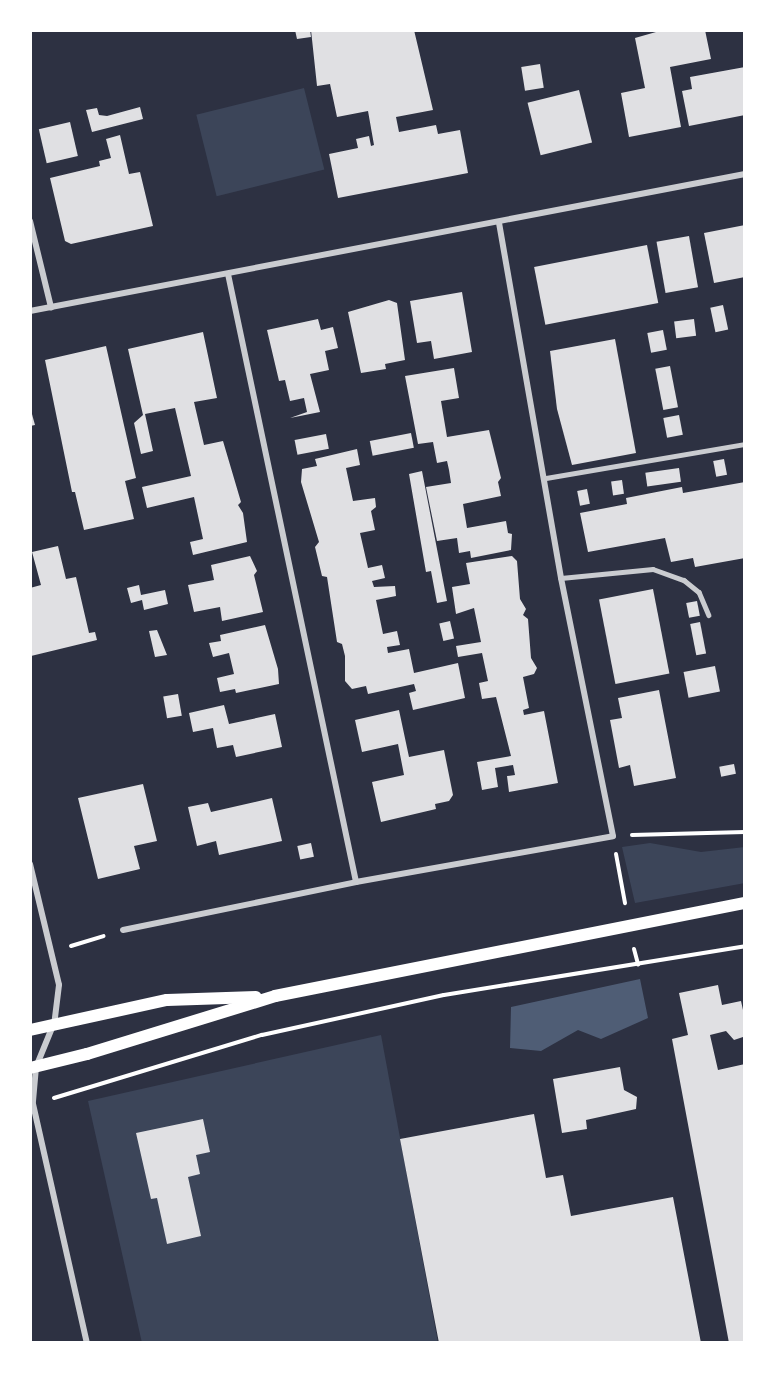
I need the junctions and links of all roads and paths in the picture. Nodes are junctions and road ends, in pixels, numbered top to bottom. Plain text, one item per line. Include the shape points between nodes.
1 (745, 174) edge
2 (30, 221) edge
3 (499, 222) junction
4 (228, 274) junction
5 (51, 307) junction
6 (30, 311) edge
7 (745, 444) edge
8 (546, 478) junction
9 (561, 578) junction
10 (709, 615) dead end
11 (745, 832) edge
12 (613, 836) junction
13 (30, 864) edge
14 (356, 882) junction
15 (745, 903) edge
16 (123, 930) joint
17 (745, 946) edge
18 (52, 951) junction
19 (275, 996) junction
20 (54, 1023) junction
21 (30, 1030) edge
22 (33, 1067) edge
23 (33, 1104) junction
24 (87, 1343) edge

1 - 3 street
2 - 5 street
3 - 4 street
3 - 8 street
4 - 5 street
4 - 14 street
5 - 6 street
7 - 8 lane
8 - 9 street
9 - 10 lane via 653,569 684,580 699,592
9 - 12 street
11 - 12 path
12 - 14 street
13 - 18 street
14 - 16 street
15 - 19 main road
16 - 18 path
17 - 23 path via 444,995 273,1032
18 - 20 street via 58,985
19 - 20 main road via 167,1000
19 - 22 main road
20 - 21 main road
20 - 22 street
22 - 23 street
23 - 24 street

